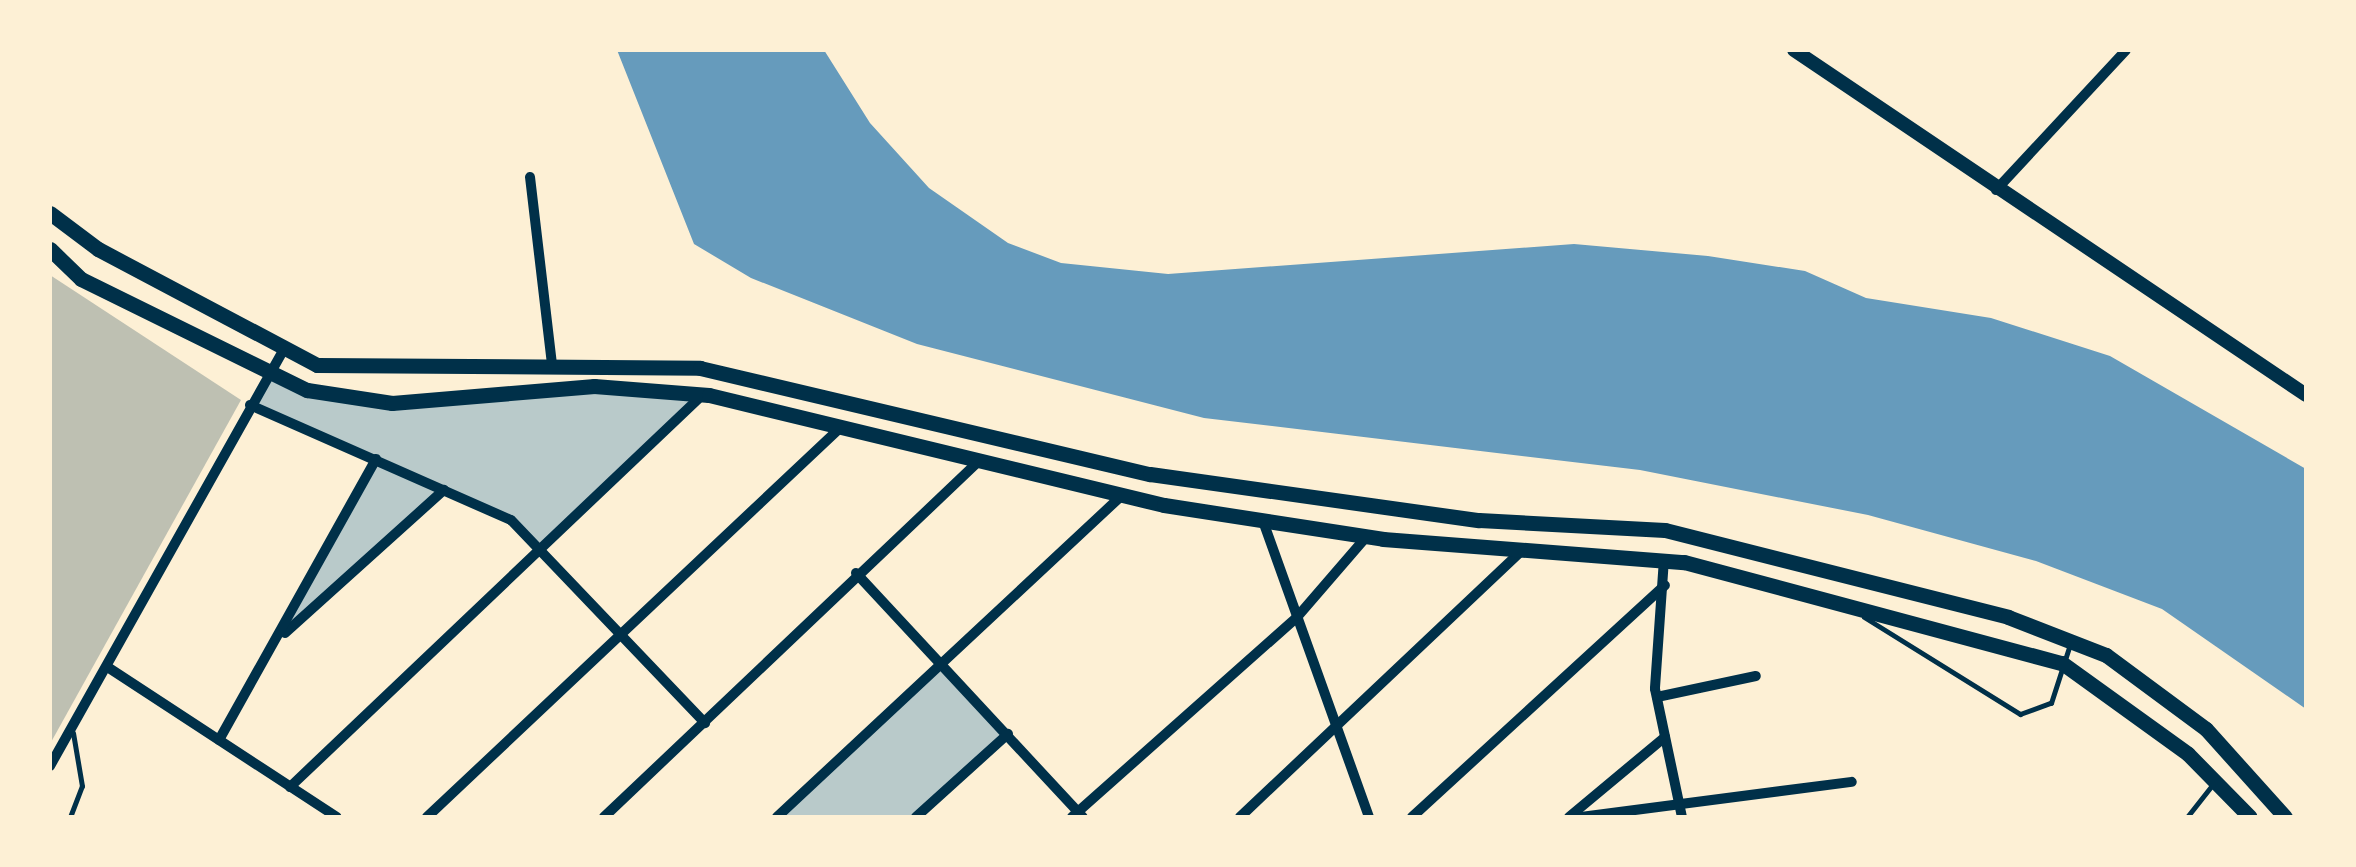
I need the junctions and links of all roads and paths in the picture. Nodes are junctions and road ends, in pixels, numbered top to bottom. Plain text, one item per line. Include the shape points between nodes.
1 (1794, 50) edge
2 (2126, 50) edge
3 (530, 177) dead end
4 (1996, 190) junction
5 (50, 213) edge
6 (50, 249) edge
7 (285, 348) junction
8 (552, 364) junction
9 (267, 373) junction
10 (2306, 395) edge
11 (698, 399) junction
12 (250, 405) junction
13 (841, 427) junction
14 (376, 459) junction
15 (978, 462) junction
16 (444, 490) junction
17 (1120, 496) junction
18 (1263, 521) junction
19 (1367, 535) junction
20 (539, 550) junction
21 (1520, 552) junction
22 (1664, 558) junction
23 (856, 573) junction
24 (1665, 585) junction
25 (1839, 602) junction
26 (1298, 616) junction
27 (618, 636) junction
28 (276, 641) junction
29 (2071, 642) junction
30 (942, 661) junction
31 (2062, 664) junction
32 (109, 668) junction
33 (1756, 676) dead end
34 (1656, 697) junction
35 (705, 723) junction
36 (1339, 726) junction
37 (72, 730) junction
38 (1008, 734) junction
39 (1665, 737) junction
40 (219, 740) junction
41 (50, 766) edge
42 (1852, 782) dead end
43 (2215, 782) junction
44 (290, 787) junction
45 (1676, 798) junction
46 (1077, 815) edge
47 (70, 817) edge
48 (337, 817) edge
49 (426, 817) edge
50 (604, 817) edge
51 (776, 817) edge
52 (916, 817) edge
53 (1240, 817) edge
54 (1369, 817) edge
55 (1412, 817) edge
56 (1569, 817) edge
57 (1581, 817) edge
58 (1682, 817) edge
59 (2188, 817) edge
60 (2250, 817) edge
61 (2285, 817) edge

1 - 4 main road
2 - 4 street
3 - 8 street
4 - 10 main road
5 - 7 main road via 98,249
6 - 9 main road via 81,278
7 - 8 main road via 317,365 393,372
7 - 9 street
8 - 29 main road via 700,368 1150,474 1479,520 1664,530 2008,617
9 - 11 main road via 307,390 392,402 594,386
9 - 12 street
11 - 13 main road
11 - 20 street
12 - 14 street
12 - 32 street
13 - 15 main road
13 - 27 street
14 - 16 street
14 - 28 street
15 - 17 main road
15 - 23 street
16 - 20 street via 511,520
16 - 28 street
17 - 18 main road
17 - 30 street
18 - 19 main road
18 - 26 street
19 - 21 main road
19 - 26 street
20 - 27 street
20 - 44 street
21 - 22 main road
21 - 36 street
22 - 24 street
22 - 25 main road
23 - 30 street
23 - 35 street
24 - 34 street
24 - 55 street
25 - 31 main road
25 - 31 lane via 2020,714 2051,703
26 - 36 street
26 - 46 street
27 - 35 street
27 - 49 street
28 - 40 street
29 - 31 lane
29 - 61 main road via 2106,656 2206,729
30 - 38 street
30 - 51 street
31 - 43 main road
32 - 37 street
32 - 40 street
33 - 34 street
34 - 39 street
35 - 50 street
36 - 53 street
36 - 54 street
37 - 41 street
37 - 47 lane via 82,786
38 - 46 street
38 - 52 street
39 - 45 street
39 - 56 street
40 - 44 street
42 - 45 street
43 - 59 lane
43 - 60 main road
44 - 48 street
45 - 57 street
45 - 58 street

